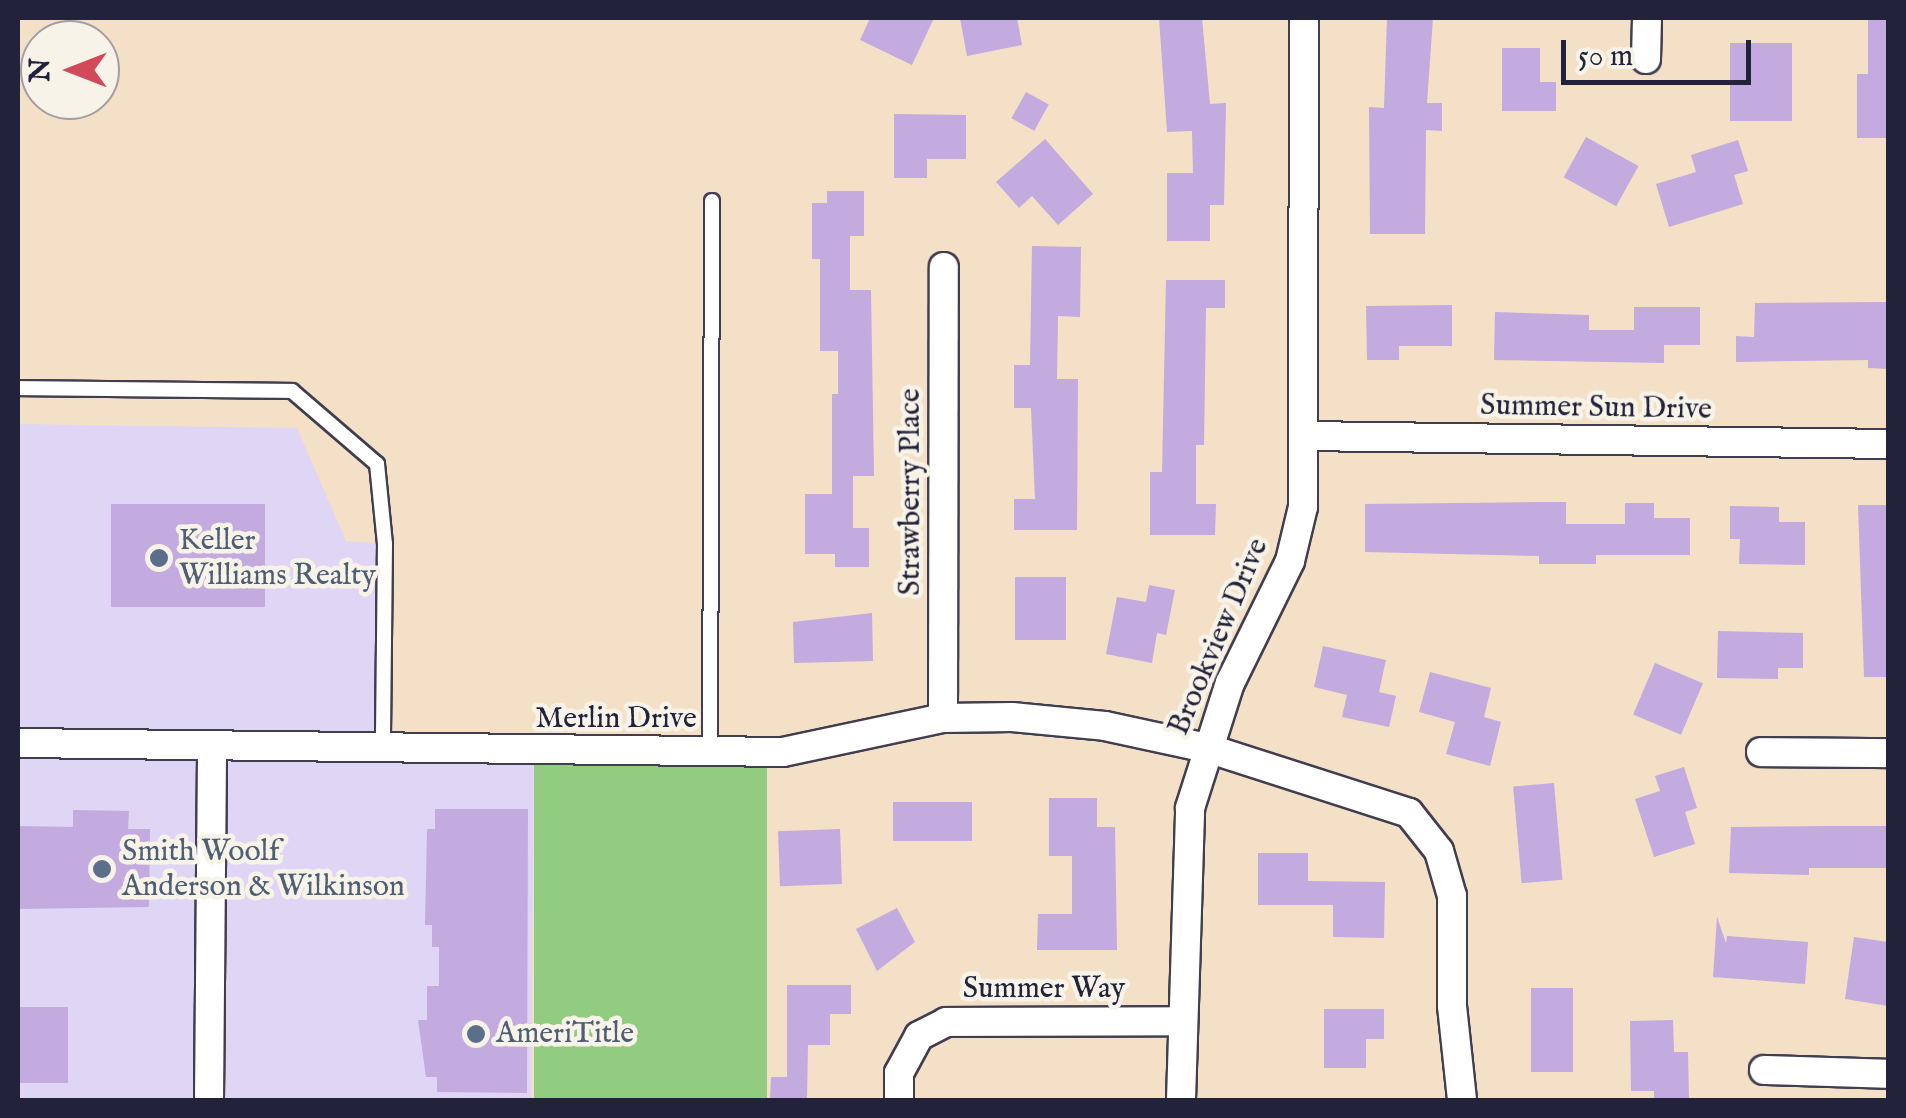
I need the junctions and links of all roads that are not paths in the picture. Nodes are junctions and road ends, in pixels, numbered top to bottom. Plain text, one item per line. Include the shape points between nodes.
1 (1304, 18) edge
2 (1647, 18) edge
3 (1646, 59) dead end
4 (712, 201) dead end
5 (944, 267) dead end
6 (18, 388) edge
7 (1303, 436) junction
8 (1888, 444) edge
9 (943, 718) junction
10 (18, 744) edge
11 (212, 748) junction
12 (1206, 748) junction
13 (383, 749) junction
14 (710, 752) junction
15 (1762, 752) dead end
16 (1888, 753) edge
17 (1182, 1021) junction
18 (1764, 1070) dead end
19 (1888, 1074) edge
20 (209, 1100) edge
21 (899, 1100) edge
22 (1181, 1100) edge
23 (1462, 1100) edge

1 - 7 street, Brookview Drive
2 - 3 street
4 - 14 lane
5 - 9 street, Strawberry Place
6 - 13 lane via 292,391 377,464 385,544
7 - 8 street, Summer Sun Drive
7 - 12 street, Brookview Drive via 1303,508 1290,560
9 - 12 street, Merlin Drive via 1106,726
9 - 14 street, Merlin Drive via 782,752
10 - 11 street, Merlin Drive
11 - 13 street, Merlin Drive
11 - 20 street
12 - 17 street, Brookview Drive via 1190,808
12 - 23 street, Merlin Drive via 1409,813 1438,851 1452,896 1452,1006
13 - 14 street, Merlin Drive
15 - 16 street
17 - 21 street, Summer Way via 946,1022 920,1036 900,1073
17 - 22 street, Brookview Drive
18 - 19 street

